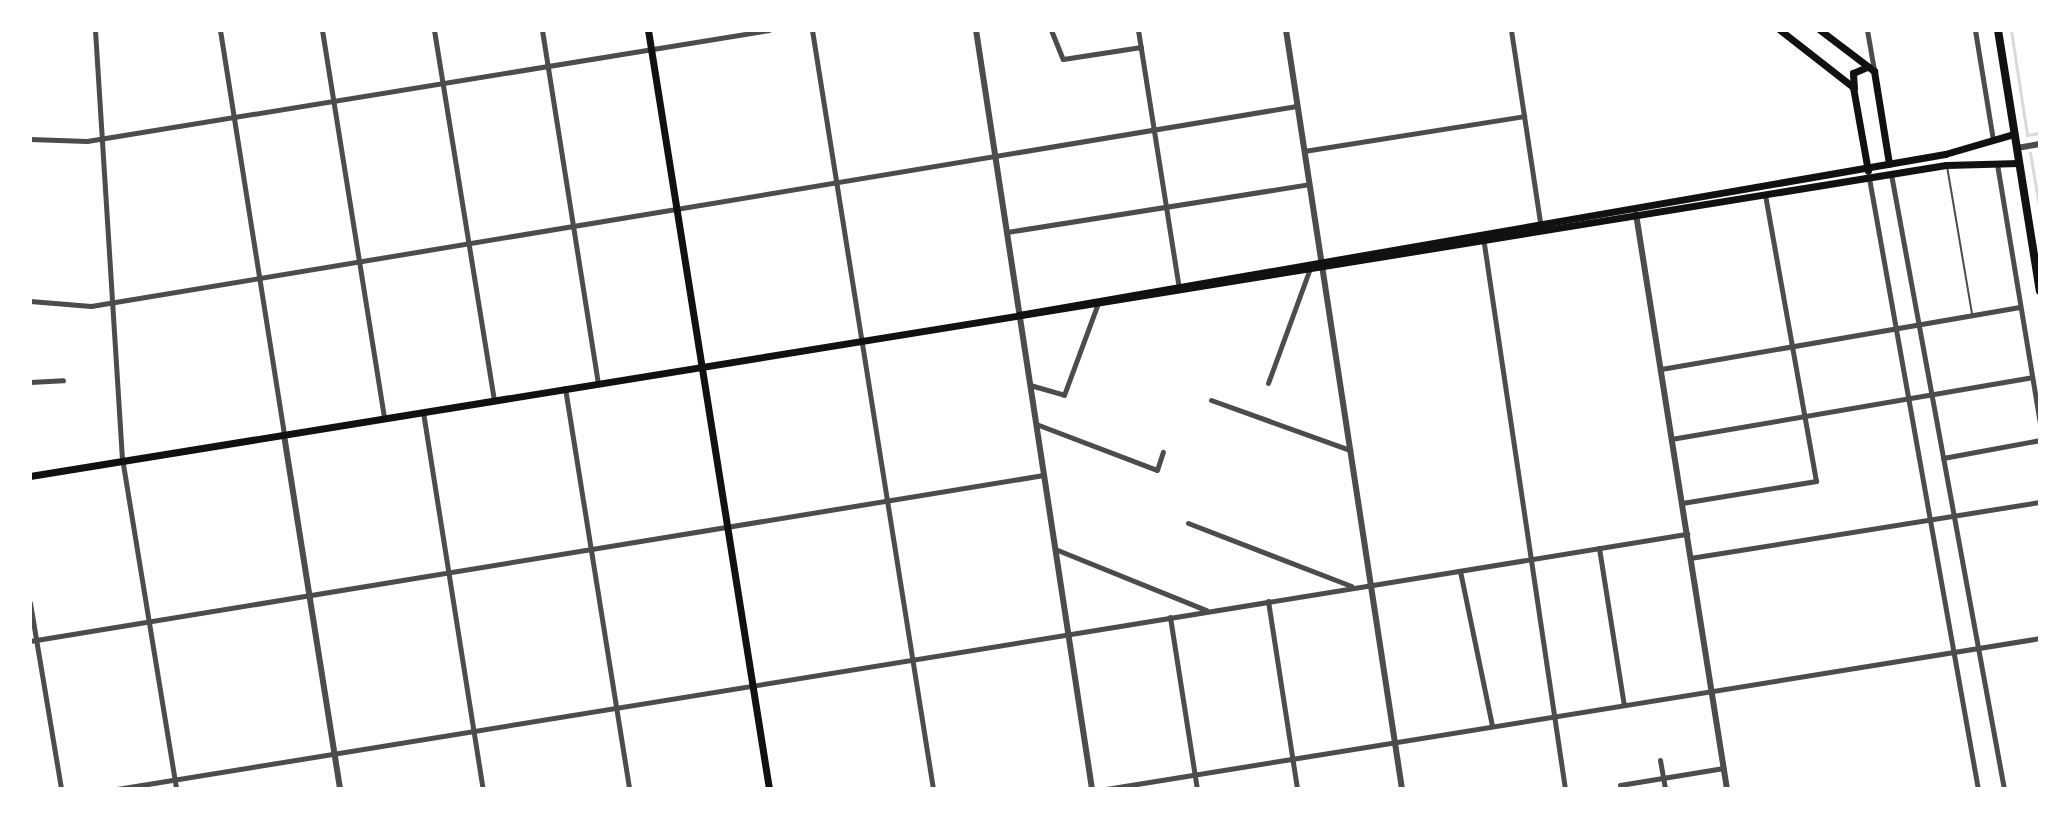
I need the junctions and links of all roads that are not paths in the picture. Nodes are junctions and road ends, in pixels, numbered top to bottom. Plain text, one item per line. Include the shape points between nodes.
1 (95, 30) edge
2 (220, 30) edge
3 (322, 30) edge
4 (434, 30) edge
5 (542, 30) edge
6 (648, 30) edge
7 (769, 30) edge
8 (812, 30) edge
9 (976, 30) edge
10 (1051, 30) edge
11 (1138, 30) edge
12 (1286, 30) edge
13 (1511, 30) edge
14 (1780, 30) edge
15 (1820, 30) edge
16 (1867, 30) edge
17 (1975, 30) edge
18 (1998, 30) edge
19 (1141, 47) junction
20 (651, 50) junction
21 (548, 67) junction
22 (1871, 69) junction
23 (443, 84) junction
24 (1854, 92) junction
25 (333, 102) junction
26 (1297, 106) junction
27 (1524, 116) junction
28 (234, 118) junction
29 (1154, 130) junction
30 (2014, 134) junction
31 (30, 139) edge
32 (102, 139) junction
33 (1993, 142) junction
34 (2040, 144) edge
35 (2017, 148) junction
36 (1304, 151) junction
37 (995, 156) junction
38 (1889, 163) junction
39 (1997, 163) junction
40 (2019, 163) junction
41 (1946, 165) junction
42 (1867, 167) junction
43 (1891, 174) junction
44 (1869, 178) junction
45 (836, 183) junction
46 (1309, 184) junction
47 (1765, 195) junction
48 (1635, 206) junction
49 (1166, 207) junction
50 (677, 209) junction
51 (1636, 217) junction
52 (1540, 222) junction
53 (573, 226) junction
54 (1007, 232) junction
55 (1483, 232) junction
56 (1541, 233) junction
57 (1484, 242) junction
58 (469, 243) junction
59 (1320, 259) junction
60 (359, 262) junction
61 (1322, 269) junction
62 (1309, 271) junction
63 (259, 278) junction
64 (1178, 283) junction
65 (2040, 291) edge
66 (30, 301) edge
67 (111, 302) junction
68 (1097, 306) junction
69 (2020, 307) junction
70 (1019, 315) junction
71 (1972, 315) junction
72 (1918, 325) junction
73 (1896, 329) junction
74 (861, 341) junction
75 (1792, 347) junction
76 (702, 366) junction
77 (1661, 369) junction
78 (2032, 377) junction
79 (63, 380) dead end
80 (30, 382) edge
81 (598, 383) junction
82 (1268, 383) dead end
83 (1030, 385) junction
84 (565, 388) junction
85 (1931, 394) junction
86 (1908, 398) junction
87 (494, 400) junction
88 (1211, 400) dead end
89 (423, 412) junction
90 (1805, 416) junction
91 (384, 418) junction
92 (1036, 424) junction
93 (2040, 425) edge
94 (284, 435) junction
95 (1671, 439) junction
96 (2040, 440) edge
97 (1350, 450) junction
98 (1163, 452) dead end
99 (1943, 458) junction
100 (122, 461) junction
101 (1044, 475) junction
102 (30, 476) edge
103 (887, 501) junction
104 (2040, 502) edge
105 (1682, 503) junction
106 (1953, 516) junction
107 (1930, 520) junction
108 (1188, 523) dead end
109 (728, 527) junction
110 (1687, 534) junction
111 (1599, 548) junction
112 (591, 549) junction
113 (1055, 549) junction
114 (1535, 558) junction
115 (1690, 558) junction
116 (1460, 571) junction
117 (448, 573) junction
118 (1371, 585) junction
119 (1354, 588) junction
120 (309, 595) junction
121 (1268, 601) junction
122 (30, 603) edge
123 (1208, 611) junction
124 (1170, 617) junction
125 (149, 622) junction
126 (1068, 633) junction
127 (2040, 638) edge
128 (33, 640) edge
129 (1978, 648) junction
130 (1954, 652) junction
131 (912, 659) junction
132 (752, 685) junction
133 (1711, 691) junction
134 (1624, 705) junction
135 (616, 707) junction
136 (1554, 716) junction
137 (1492, 726) junction
138 (474, 731) junction
139 (1395, 741) junction
140 (334, 753) junction
141 (1292, 758) junction
142 (1660, 760) dead end
143 (1724, 768) junction
144 (1195, 774) junction
145 (1663, 778) junction
146 (175, 779) junction
147 (1620, 785) dead end
148 (61, 789) edge
149 (117, 789) edge
150 (176, 789) edge
151 (340, 789) edge
152 (483, 789) edge
153 (629, 789) edge
154 (769, 789) edge
155 (933, 789) edge
156 (1092, 789) edge
157 (1106, 789) edge
158 (1197, 789) edge
159 (1297, 789) edge
160 (1402, 789) edge
161 (1565, 789) edge
162 (1665, 789) edge
163 (1727, 789) edge
164 (1978, 789) edge
165 (2004, 789) edge

1 - 32 street
2 - 28 street
3 - 25 street
4 - 23 street
5 - 21 street
6 - 20 main road
7 - 20 street
8 - 45 street
9 - 37 street
10 - 19 street via 1063,59
11 - 19 street
12 - 26 street
13 - 27 street
14 - 24 main road
15 - 22 main road
16 - 22 street
17 - 33 street
18 - 30 main road
19 - 29 street
20 - 21 street
20 - 50 main road
21 - 23 street
21 - 53 street
22 - 24 main road via 1853,73
22 - 38 main road
23 - 25 street
23 - 58 street
24 - 42 main road
25 - 28 street
25 - 60 street
26 - 29 street
26 - 36 street
27 - 36 street
27 - 52 street
28 - 32 street
28 - 63 street
29 - 37 street
29 - 49 street
30 - 33 main road
30 - 35 main road
31 - 32 street
32 - 67 street
33 - 38 main road
34 - 35 street
35 - 40 main road
36 - 46 street
37 - 45 street
37 - 54 street
38 - 42 main road
38 - 43 main road
39 - 40 main road
39 - 41 main road
39 - 69 street
40 - 65 main road
41 - 43 main road
41 - 71 lane
42 - 44 main road
42 - 48 main road
43 - 44 main road
43 - 72 street
44 - 47 main road
44 - 73 street
45 - 50 street
45 - 74 street
46 - 49 street
46 - 59 street
47 - 51 main road
47 - 75 street
48 - 51 street
48 - 52 main road
49 - 54 street
49 - 64 street
50 - 53 street
50 - 76 main road
51 - 56 main road
51 - 77 street
52 - 55 main road
52 - 56 street
53 - 58 street
53 - 81 street
54 - 70 street
55 - 57 street
55 - 59 main road
56 - 57 main road
57 - 61 main road
57 - 114 street
58 - 60 street
58 - 87 street
59 - 61 street
59 - 64 main road
60 - 63 street
60 - 91 street
61 - 62 main road
61 - 97 street
62 - 68 main road
62 - 82 street
63 - 67 street
63 - 94 street
64 - 70 main road
66 - 67 street
67 - 100 street
68 - 70 main road
68 - 83 street via 1064,395
69 - 71 street
69 - 78 street
70 - 74 main road
70 - 83 street
71 - 72 street
72 - 73 street
72 - 85 street
73 - 75 street
73 - 86 street
74 - 76 main road
74 - 103 street
75 - 77 street
75 - 90 street
76 - 81 main road
76 - 109 main road
77 - 95 street
78 - 85 street
78 - 93 street
79 - 80 street
81 - 84 main road
83 - 92 street
84 - 87 main road
84 - 112 street
85 - 86 street
85 - 99 street
86 - 90 street
86 - 107 street
87 - 89 main road
88 - 97 street
89 - 91 main road
89 - 117 street
90 - 95 street
90 - 105 street via 1816,481
91 - 94 main road
92 - 98 street via 1157,470
92 - 101 street
94 - 100 main road
94 - 120 street
95 - 105 street
96 - 99 street
97 - 118 street
99 - 106 street
100 - 102 main road
100 - 125 street
101 - 103 street
101 - 113 street
103 - 109 street
103 - 131 street
104 - 106 street
105 - 110 street
106 - 107 street
106 - 129 street
107 - 115 street
107 - 130 street
108 - 119 street
109 - 112 street
109 - 132 main road
110 - 111 street
110 - 115 street
111 - 114 street
111 - 134 street
112 - 117 street
112 - 135 street
113 - 123 street
113 - 126 street
114 - 116 street
114 - 136 street
115 - 133 street
116 - 118 street
116 - 137 street
117 - 120 street
117 - 138 street
118 - 119 street
118 - 139 street
119 - 121 street
120 - 125 street
120 - 140 street
121 - 123 street
121 - 141 street
122 - 128 street
123 - 124 street
124 - 126 street
124 - 144 street
125 - 128 street
125 - 146 street
126 - 131 street
126 - 156 street
127 - 129 street
128 - 148 street
129 - 130 street
129 - 165 street
130 - 133 street
130 - 164 street
131 - 132 street
131 - 155 street
132 - 135 street
132 - 154 main road
133 - 134 street
133 - 143 street
134 - 136 street
135 - 138 street
135 - 153 street
136 - 137 street
136 - 161 street
137 - 139 street
138 - 140 street
138 - 152 street
139 - 141 street
139 - 160 street
140 - 146 street
140 - 151 street
141 - 144 street
141 - 159 street
142 - 145 street
143 - 145 street
143 - 163 street
144 - 157 street
144 - 158 street
145 - 147 street
145 - 162 street
146 - 149 street
146 - 150 street

